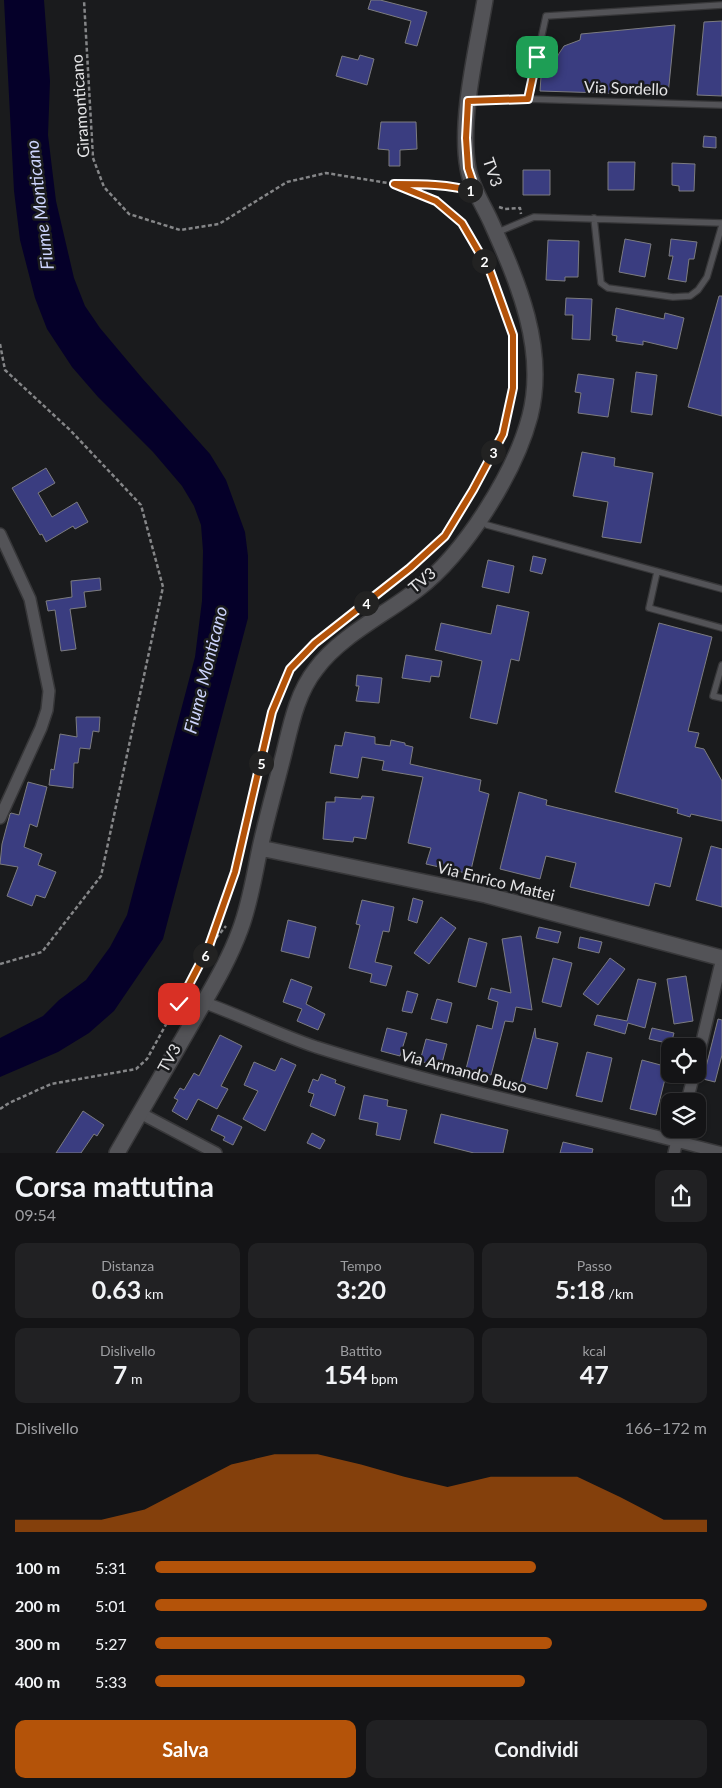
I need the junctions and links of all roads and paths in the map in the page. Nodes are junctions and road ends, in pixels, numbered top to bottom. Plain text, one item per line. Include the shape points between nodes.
1 (84, 0) edge
2 (485, 0) edge
3 (722, 5) edge
4 (528, 99) junction
5 (468, 101) junction
6 (722, 105) edge
7 (394, 184) junction
8 (476, 192) junction
9 (495, 206) dead end
10 (594, 218) junction
11 (523, 222) junction
12 (722, 224) edge
13 (496, 233) junction
14 (0, 344) edge
15 (487, 525) dead end
16 (0, 534) edge
17 (657, 572) junction
18 (722, 589) edge
19 (722, 628) edge
20 (722, 666) edge
21 (722, 698) edge
22 (0, 818) edge
23 (260, 848) junction
24 (722, 958) edge
25 (0, 964) edge
26 (203, 1002) junction
27 (703, 1038) edge
28 (0, 1110) edge
29 (140, 1113) junction
30 (678, 1138) edge
31 (677, 1141) junction
32 (118, 1153) edge
33 (216, 1153) edge
34 (674, 1153) edge
35 (722, 1153) edge

1 - 7 path, Giramonticano via 93,158 104,187 129,214 180,230 219,224 287,182 326,173
2 - 5 street
3 - 4 lane via 546,16
4 - 5 lane, Via Sordello
4 - 6 lane, Via Sordello
5 - 8 street via 468,168
7 - 8 path via 459,187
7 - 28 path, Giramonticano via 436,201 462,223 490,271 513,335 513,388 503,434 445,536 315,643 290,669 272,712 235,872 209,946 147,1059 136,1069 51,1084
8 - 13 street
9 - 11 path, TV3 via 520,208
10 - 11 lane via 534,217
10 - 12 lane
10 - 12 lane via 600,283 608,288 672,297 690,296 707,277
11 - 13 lane
13 - 23 street via 524,302 532,343 534,383 530,416 513,460 486,512 452,556 422,587 348,639 312,674 295,710
14 - 25 path via 5,370 70,430 141,505 163,587 102,876 42,952
15 - 17 lane
16 - 22 street via 30,599 49,691 44,719
17 - 18 lane
17 - 19 lane via 649,608
20 - 21 lane via 713,696
23 - 24 street, Via Enrico Mattei via 486,895
23 - 26 street via 239,932
24 - 27 street
26 - 29 street
26 - 31 street, Via Armando Buso via 314,1046 439,1083
29 - 32 street
29 - 33 street
30 - 31 street
31 - 34 street
31 - 35 street, Via Armando Buso

